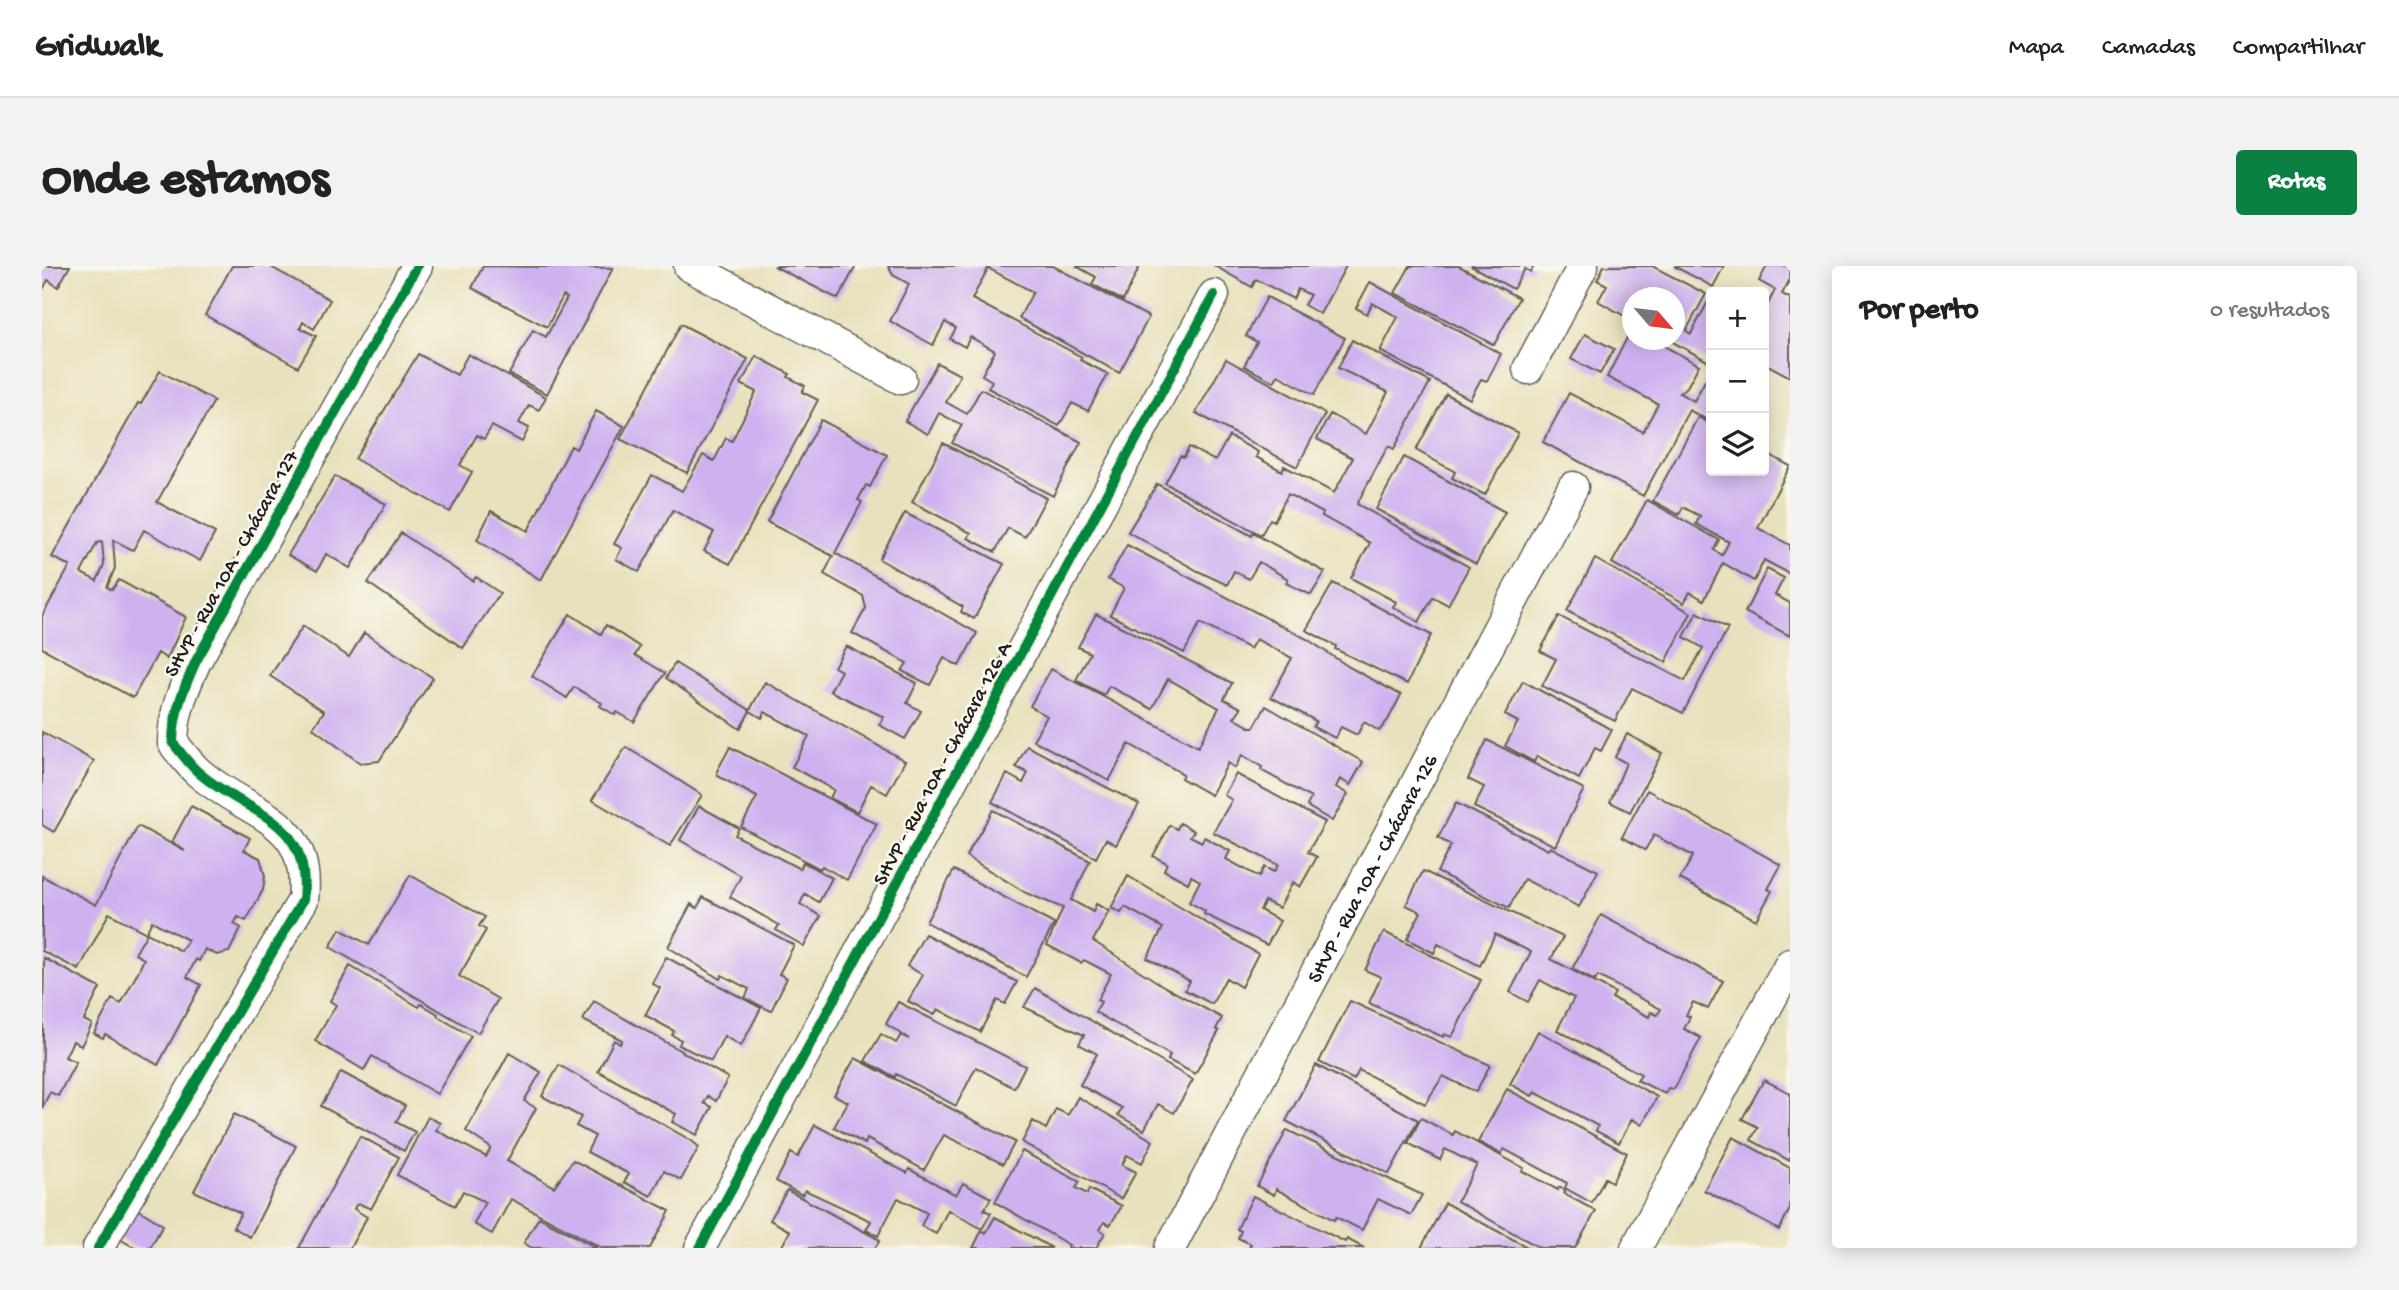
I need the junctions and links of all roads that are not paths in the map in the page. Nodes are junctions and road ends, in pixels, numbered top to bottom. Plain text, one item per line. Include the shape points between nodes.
1 (416, 266) edge
2 (689, 266) edge
3 (1583, 266) edge
4 (1214, 295) dead end
5 (1528, 369) dead end
6 (901, 379) dead end
7 (1573, 487) dead end
8 (1790, 964) edge
9 (98, 1248) edge
10 (700, 1248) edge
11 (1170, 1248) edge
12 (1636, 1248) edge

1 - 9 street, SHVP - Rua 10A - Chácara 127 via 181,693 173,743 198,772 287,831 300,851 306,876 303,900
2 - 6 street
3 - 5 street
4 - 10 street, SHVP - Rua 10A - Chácara 126 A
7 - 11 street, SHVP - Rua 10A - Chácara 126
8 - 12 street

